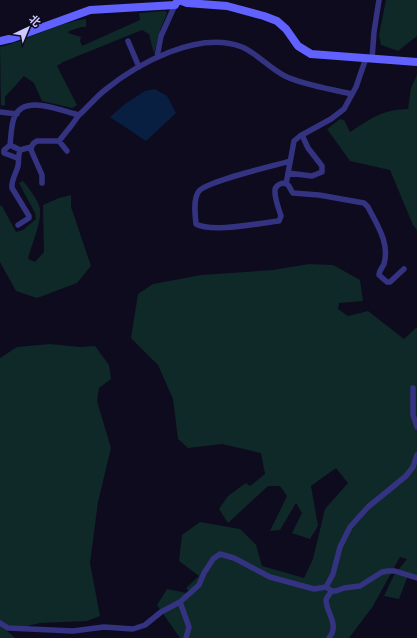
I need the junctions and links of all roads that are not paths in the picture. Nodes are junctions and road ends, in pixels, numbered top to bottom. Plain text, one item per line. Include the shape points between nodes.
1 (379, 0) edge
2 (177, 2) edge
3 (128, 41) dead end
4 (0, 42) edge
5 (157, 57) junction
6 (369, 59) junction
7 (417, 62) edge
8 (139, 67) junction
9 (352, 94) junction
10 (0, 112) edge
11 (17, 114) junction
12 (79, 115) junction
13 (302, 135) junction
14 (58, 141) junction
15 (5, 146) edge
16 (31, 147) junction
17 (20, 150) junction
18 (67, 151) dead end
19 (17, 158) junction
20 (290, 162) junction
21 (288, 173) junction
22 (42, 184) dead end
23 (286, 184) junction
24 (18, 225) dead end
25 (404, 269) dead end
26 (413, 388) dead end
27 (417, 427) edge
28 (417, 455) edge
29 (417, 578) edge
30 (326, 587) junction
31 (332, 591) junction
32 (180, 602) junction
33 (0, 624) edge
34 (186, 638) edge
35 (330, 638) edge

1 - 6 street
2 - 4 street via 90,10
2 - 5 street via 161,36
2 - 6 street via 228,6 277,21 298,46 311,54
3 - 8 street
5 - 8 street
5 - 9 street via 199,43 228,44 250,51 289,78
6 - 7 street
6 - 9 street
8 - 12 street via 105,90
9 - 13 street via 344,109
10 - 11 street
11 - 12 street via 28,105 36,104
11 - 15 street
12 - 14 street
13 - 20 street via 294,141
13 - 21 street via 323,170 312,176
14 - 16 street via 37,141
14 - 18 street
15 - 17 street
15 - 19 street via 4,153
16 - 17 street
16 - 22 street via 42,175
17 - 19 street
19 - 24 street via 18,166 12,188 29,216
20 - 21 street
20 - 23 street via 199,190 196,196 196,224 201,227 218,228 279,220 281,216 275,191 278,184
21 - 23 street
23 - 25 street via 293,193 364,203 385,243 384,264 379,275 390,282
26 - 27 street via 413,415
28 - 30 street via 413,467 406,476 368,507 350,527
29 - 31 street via 388,571 360,586
30 - 31 street
30 - 32 street via 314,589 270,577 234,558 220,554 213,559 199,586
31 - 35 street via 326,600 334,628
32 - 33 street via 161,612 145,625 133,629 104,627 73,631 8,628
32 - 34 street via 189,627

